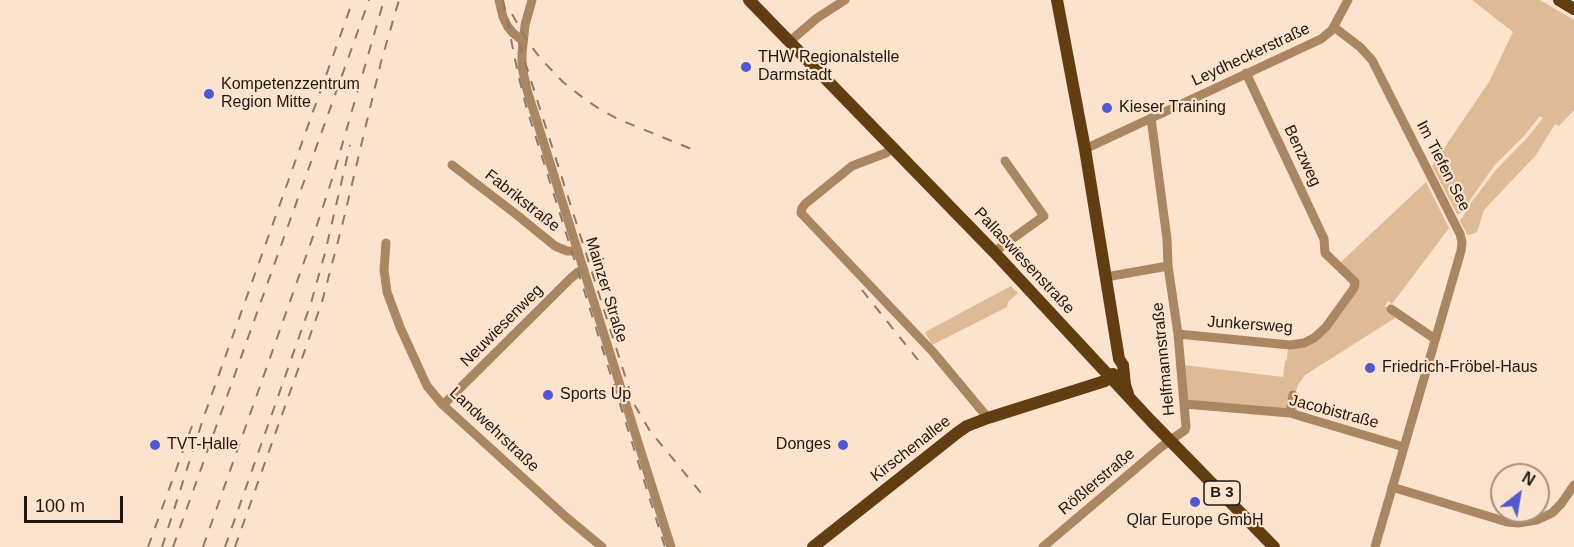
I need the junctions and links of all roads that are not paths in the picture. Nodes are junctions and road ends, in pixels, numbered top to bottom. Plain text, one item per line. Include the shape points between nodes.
1 (499, 0) edge
2 (532, 0) edge
3 (749, 0) edge
4 (845, 0) edge
5 (1058, 0) edge
6 (1348, 0) edge
7 (1559, 0) edge
8 (1574, 9) edge
9 (1334, 27) junction
10 (523, 41) junction
11 (789, 42) junction
12 (1246, 73) junction
13 (1151, 118) junction
14 (893, 147) junction
15 (1085, 149) junction
16 (1005, 161) dead end
17 (452, 165) dead end
18 (386, 243) dead end
19 (578, 250) junction
20 (994, 252) junction
21 (1325, 253) joint
22 (1168, 266) junction
23 (584, 270) junction
24 (1106, 277) junction
25 (1392, 309) dead end
26 (1178, 334) junction
27 (1435, 339) junction
28 (1119, 359) junction
29 (1110, 378) junction
30 (1293, 395) dead end
31 (1129, 398) junction
32 (443, 405) junction
33 (1185, 405) junction
34 (1290, 413) junction
35 (988, 418) junction
36 (1170, 440) junction
37 (1404, 447) junction
38 (1574, 485) edge
39 (1392, 487) junction
40 (602, 547) edge
41 (671, 547) edge
42 (813, 547) edge
43 (1043, 547) edge
44 (1274, 547) edge
45 (1375, 547) edge

1 - 10 street via 508,27
2 - 10 street, Mainzer Straße
3 - 11 main road, Pallaswiesenstraße
4 - 11 street
5 - 15 main road
6 - 9 street, Leydheckerstraße
7 - 8 main road
9 - 12 street, Leydheckerstraße via 1321,39
9 - 27 street, Im Tiefen See via 1371,58 1461,237 1461,251
10 - 19 street, Mainzer Straße via 522,67 527,90
11 - 14 main road, Pallaswiesenstraße
12 - 13 street, Leydheckerstraße
12 - 21 street, Benzweg via 1324,238
13 - 15 street, Leydheckerstraße
13 - 22 street, Helfmannstraße
14 - 20 main road, Pallaswiesenstraße
14 - 35 street via 852,166 805,204 801,213 933,352
15 - 24 main road
16 - 20 street via 1044,216
17 - 19 street, Fabrikstraße via 555,246
18 - 32 street, Landwehrstraße via 385,282 393,312 427,386
19 - 23 street, Mainzer Straße
20 - 29 main road, Pallaswiesenstraße
21 - 26 street, Junkersweg via 1355,282 1340,308 1314,338 1290,345
22 - 24 street
22 - 26 street, Helfmannstraße
23 - 32 street, Neuwiesenweg via 570,279
23 - 41 street, Mainzer Straße
24 - 28 main road
25 - 27 street
26 - 33 street, Helfmannstraße
27 - 37 street, Im Tiefen See
28 - 29 main road
28 - 31 main road
29 - 31 main road, Pallaswiesenstraße / B 3
29 - 35 main road, Kirschenallee
30 - 34 street
31 - 36 main road, Pallaswiesenstraße / B 3
32 - 40 street, Landwehrstraße
33 - 34 street, Jacobistraße
33 - 36 street, Helfmannstraße via 1186,429
34 - 37 street, Jacobistraße
35 - 42 main road, Kirschenallee via 957,433
36 - 43 street, Rößlerstraße
36 - 44 main road, Pallaswiesenstraße / B 3
37 - 39 street, Im Tiefen See
38 - 39 street via 1555,510 1523,523 1507,522
39 - 45 street, Im Tiefen See

